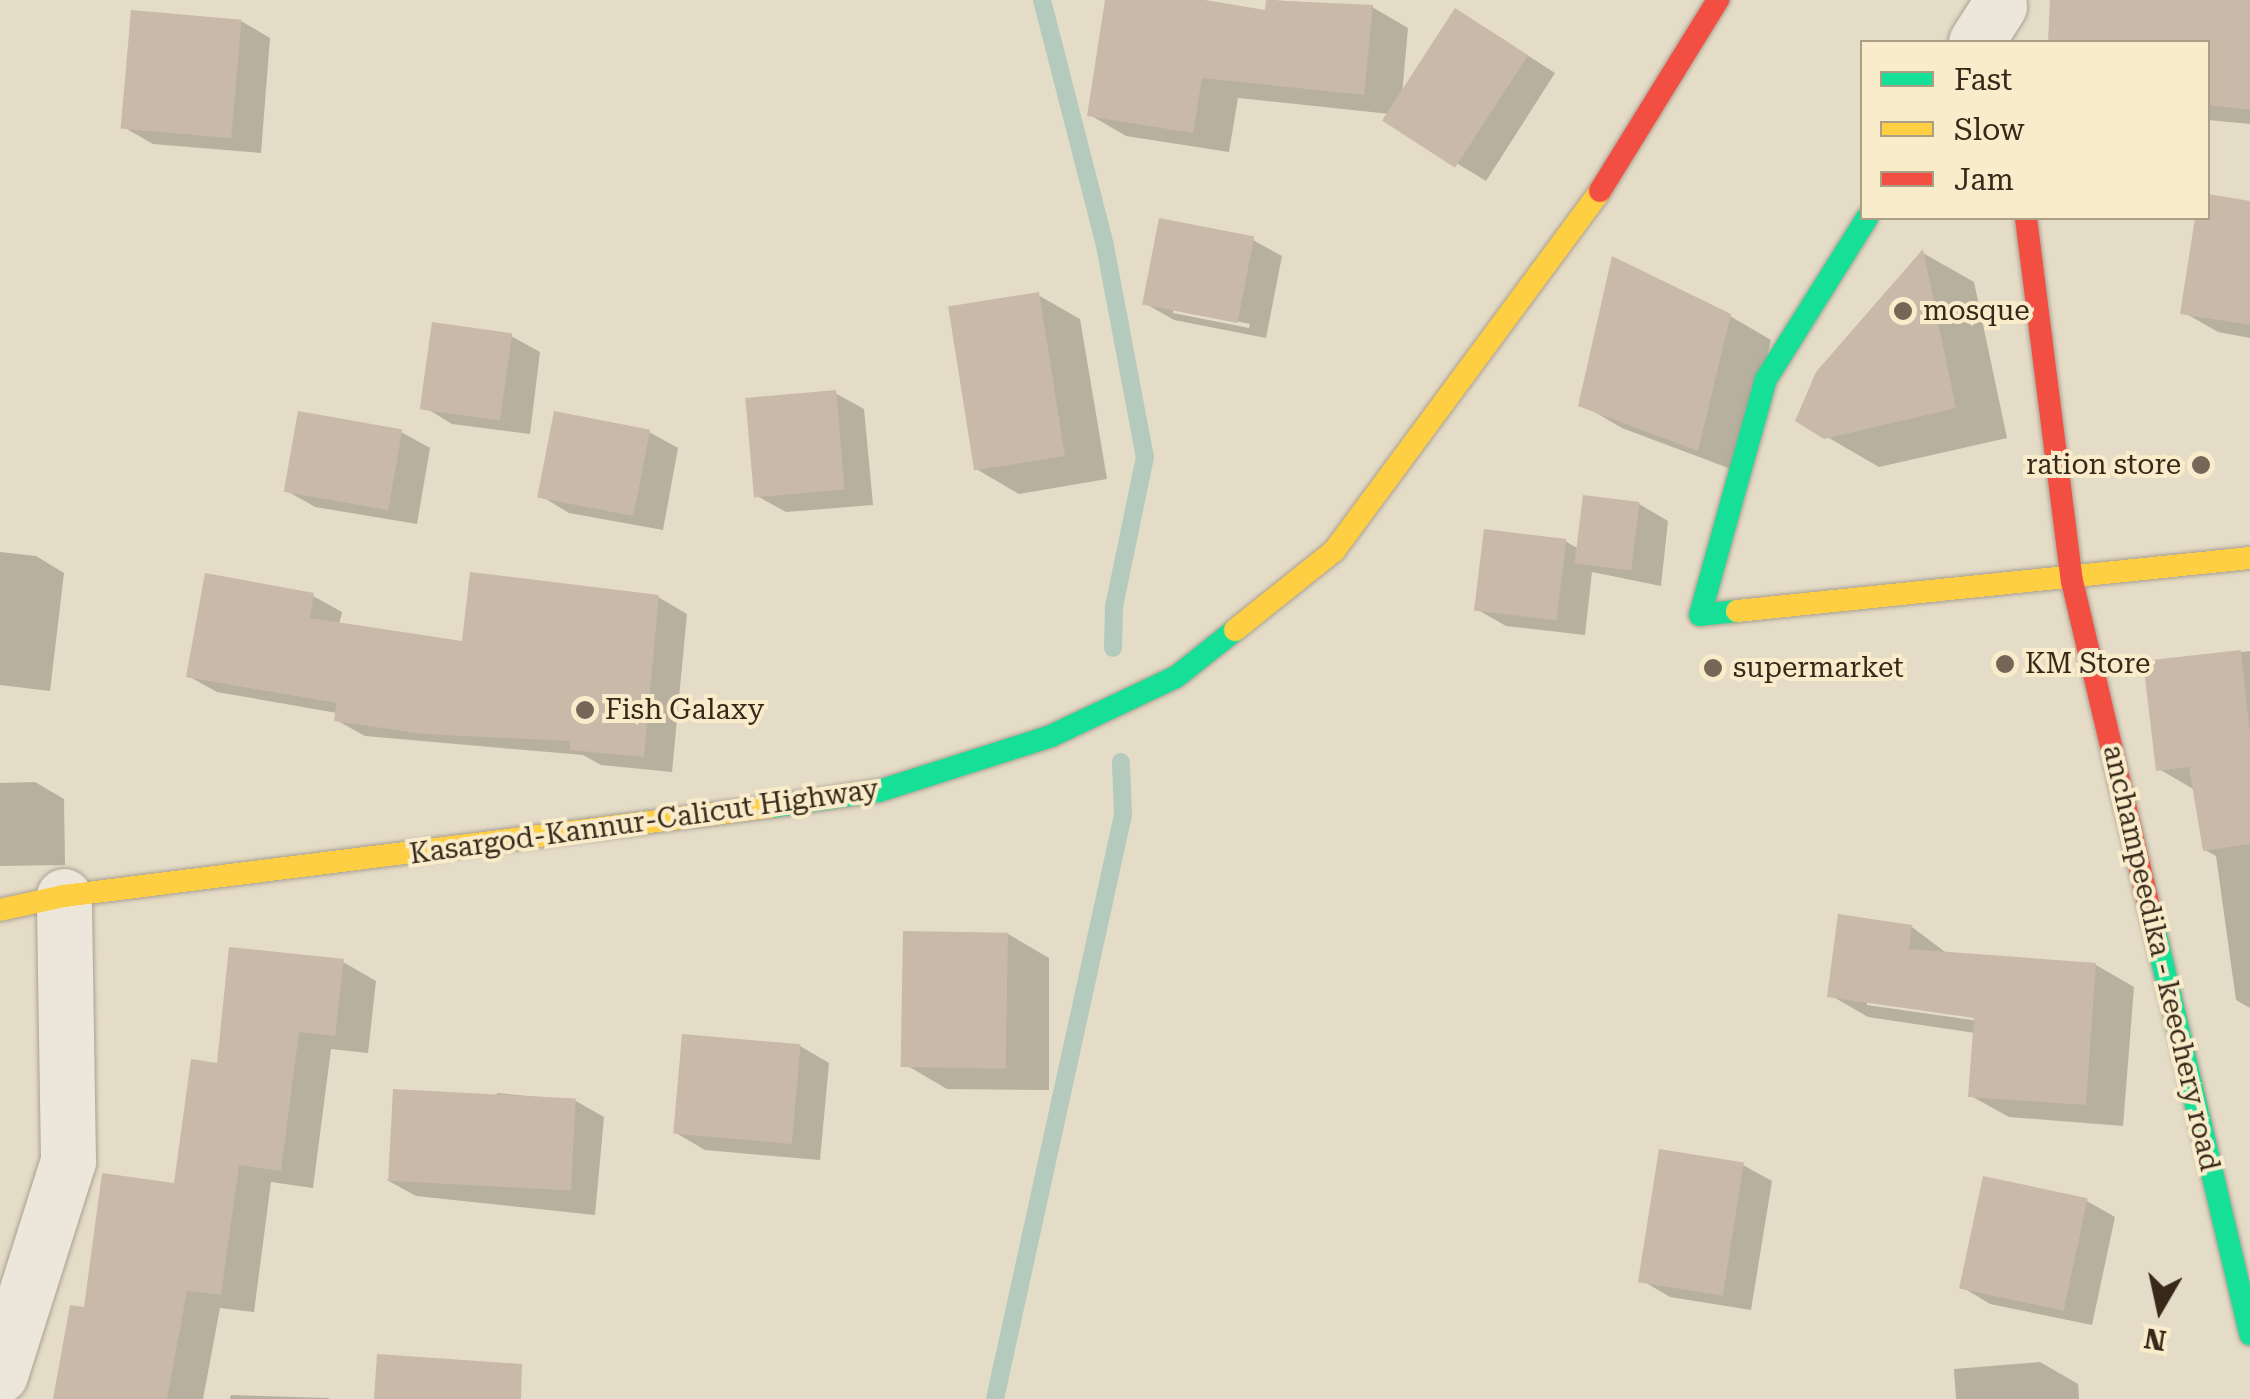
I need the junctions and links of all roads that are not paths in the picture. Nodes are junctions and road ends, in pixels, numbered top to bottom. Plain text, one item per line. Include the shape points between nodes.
1 (1718, 0) edge
2 (1865, 220) edge
3 (2026, 220) edge
4 (2250, 558) edge
5 (2072, 581) junction
6 (64, 896) junction
7 (0, 910) edge
8 (2250, 1334) edge
9 (0, 1375) edge

1 - 6 main road, Kasargod-Kannur-Calicut Highway via 1574,232 1334,551 1176,677 1050,736 878,791 606,832
2 - 5 main road via 1766,379 1700,615
3 - 5 main road, anchampeedika - keechery road
4 - 5 main road
5 - 8 main road, anchampeedika - keechery road
6 - 7 main road, Kasargod-Kannur-Calicut Highway
6 - 9 street via 68,1161

